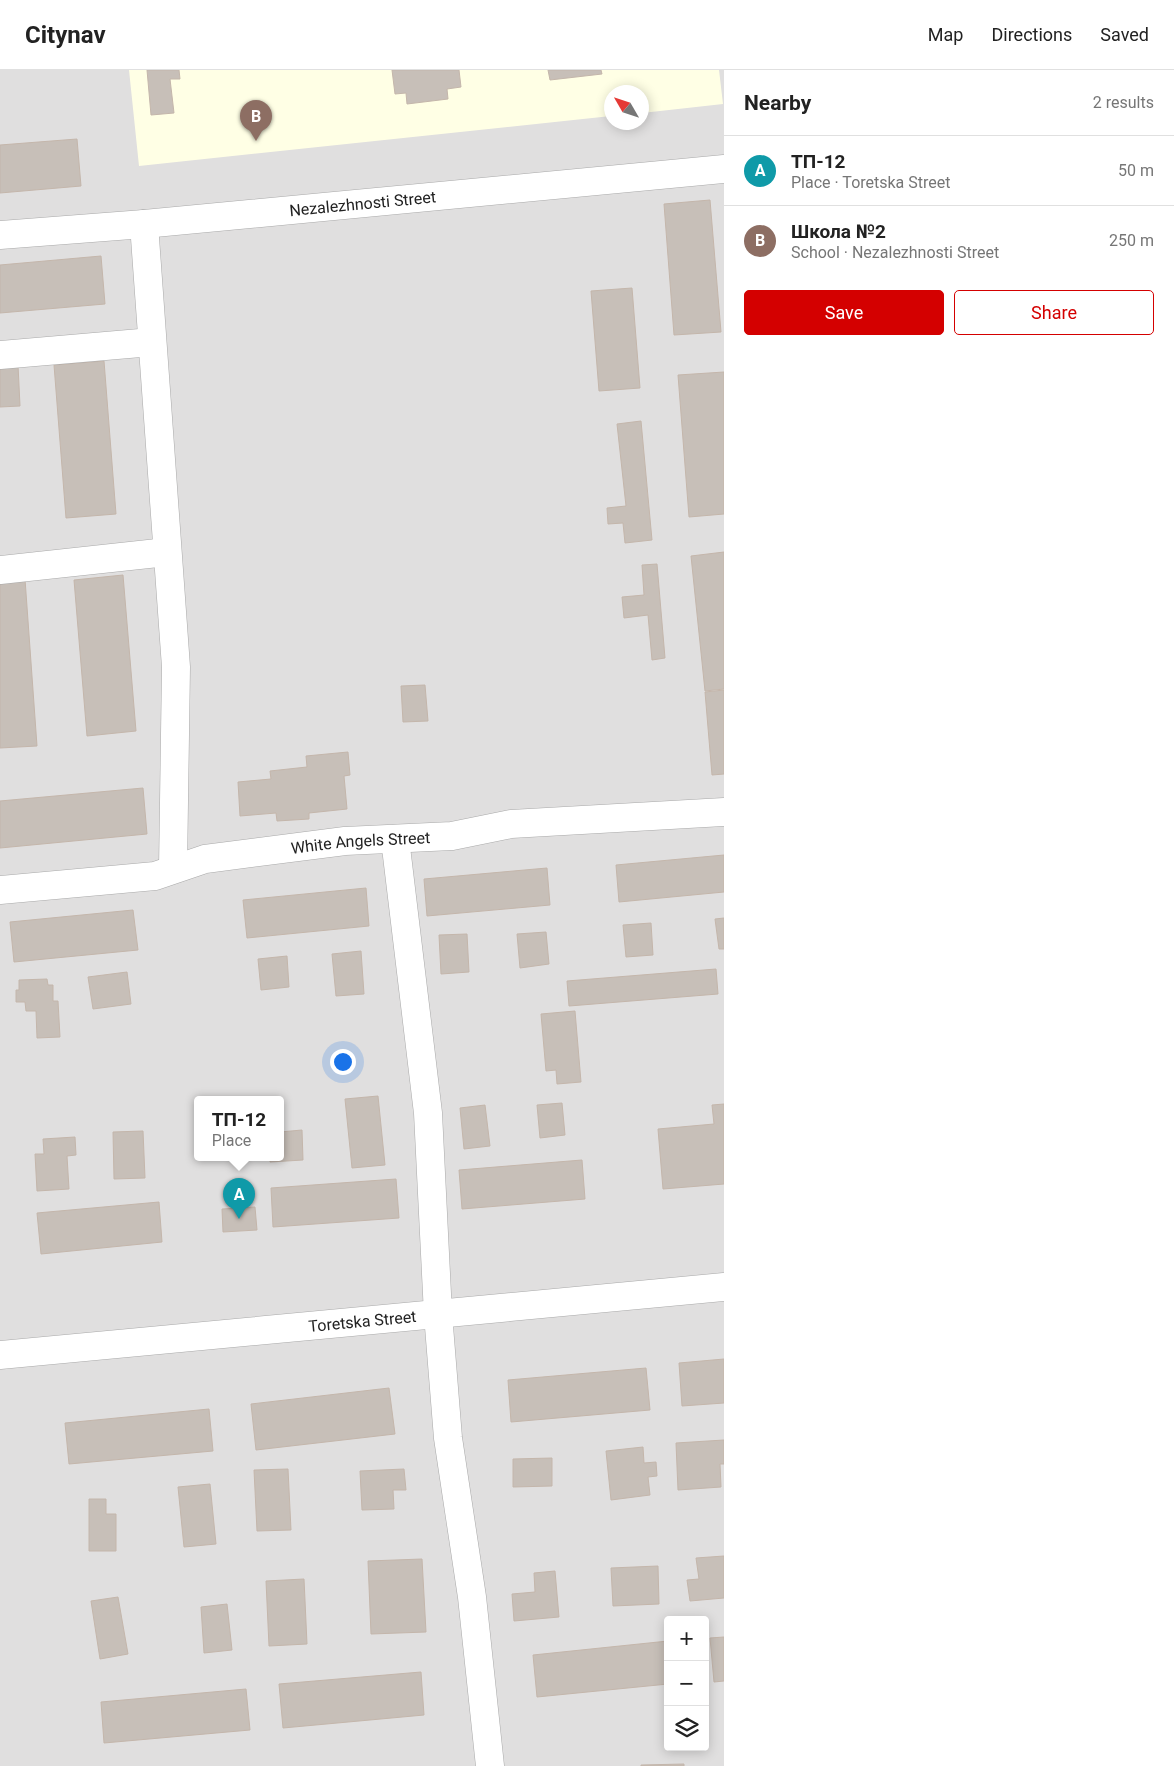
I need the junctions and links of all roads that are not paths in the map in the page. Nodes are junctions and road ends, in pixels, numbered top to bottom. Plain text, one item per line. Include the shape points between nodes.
1 (724, 169) edge
2 (144, 224) junction
3 (0, 235) edge
4 (152, 342) junction
5 (0, 356) edge
6 (167, 552) junction
7 (0, 570) edge
8 (724, 812) edge
9 (395, 838) junction
10 (173, 869) junction
11 (0, 890) edge
12 (724, 1287) edge
13 (438, 1314) junction
14 (0, 1355) edge
15 (490, 1766) edge

1 - 2 street, Nezalezhnosti Street
2 - 3 street, Nezalezhnosti Street
2 - 4 street
4 - 5 street
4 - 6 street
6 - 7 street
6 - 10 street via 176,667
8 - 9 street, White Angels Street via 511,824 452,836
9 - 10 street, White Angels Street via 345,841 205,859
9 - 13 street via 428,1113
10 - 11 street, White Angels Street via 154,876
12 - 13 street, Toretska Street
13 - 14 street, Toretska Street
13 - 15 street via 448,1438 472,1596

